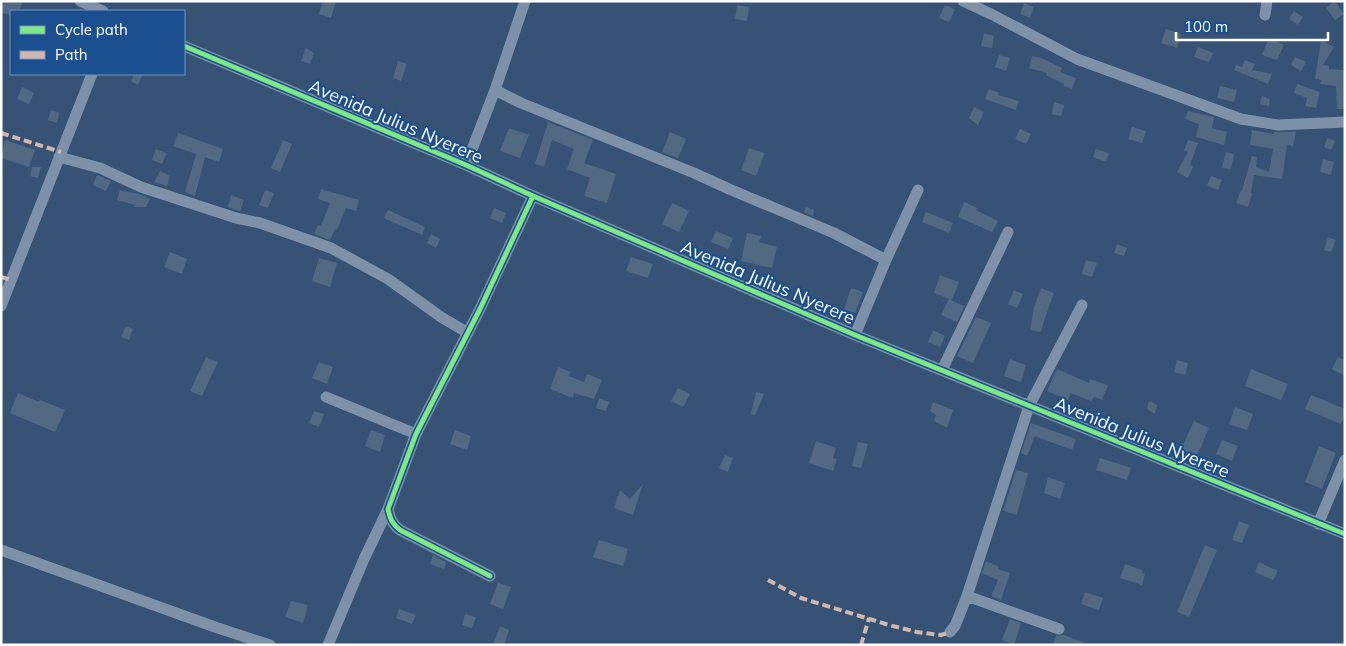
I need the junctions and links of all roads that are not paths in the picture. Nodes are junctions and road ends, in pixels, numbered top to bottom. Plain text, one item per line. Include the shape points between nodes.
1 (80, 1) edge
2 (525, 1) edge
3 (963, 1) edge
4 (1267, 1) edge
5 (101, 10) edge
6 (1265, 15) dead end
7 (185, 46) edge
8 (92, 75) edge
9 (495, 90) junction
10 (1345, 122) edge
11 (59, 157) junction
12 (466, 165) junction
13 (918, 190) dead end
14 (533, 196) junction
15 (1008, 232) dead end
16 (886, 260) junction
17 (1082, 305) dead end
18 (1, 306) edge
19 (468, 333) junction
20 (855, 335) junction
21 (942, 370) junction
22 (326, 397) dead end
23 (1029, 406) junction
24 (416, 434) junction
25 (1345, 460) edge
26 (388, 509) junction
27 (1318, 524) junction
28 (1345, 534) edge
29 (1, 550) edge
30 (490, 576) dead end
31 (967, 596) junction
32 (1059, 629) dead end
33 (950, 632) dead end
34 (270, 645) edge
35 (328, 645) edge

1 - 5 street
2 - 9 street
3 - 10 street via 1077,60 1241,119 1278,125
4 - 6 street
7 - 12 street, Avenida Julius Nyerere
8 - 11 street
9 - 12 street
9 - 16 street via 520,104 834,233
11 - 18 street
11 - 19 street via 100,168 141,186 331,248 388,279
12 - 14 street, Avenida Julius Nyerere
13 - 16 street
14 - 19 street
14 - 20 street, Avenida Julius Nyerere
15 - 21 street
16 - 20 street
17 - 23 street
19 - 24 street
20 - 21 street, Avenida Julius Nyerere
21 - 23 street, Avenida Julius Nyerere
22 - 24 street
23 - 27 street, Avenida Julius Nyerere
23 - 31 street
24 - 26 street
25 - 27 street
26 - 30 street via 394,526 400,530
26 - 35 street
27 - 28 street, Avenida Julius Nyerere
29 - 34 street
31 - 32 street
31 - 33 street

